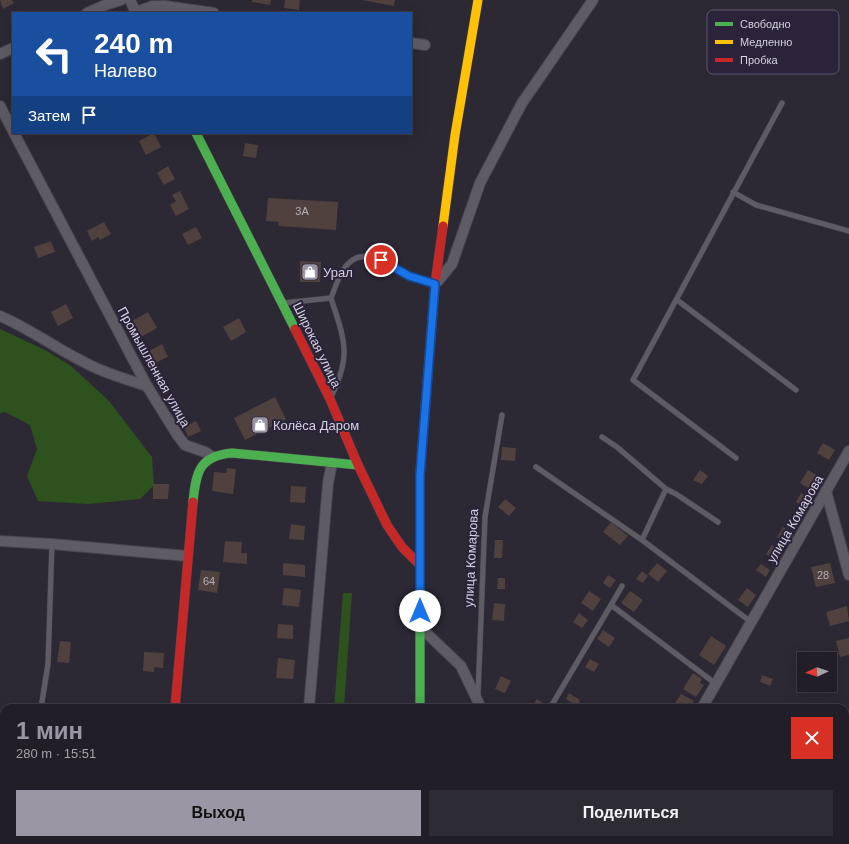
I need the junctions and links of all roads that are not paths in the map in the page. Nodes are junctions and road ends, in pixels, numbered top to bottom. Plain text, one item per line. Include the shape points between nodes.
1 (121, 0) edge
2 (130, 0) edge
3 (478, 0) edge
4 (592, 0) edge
5 (90, 12) edge
6 (136, 12) edge
7 (207, 12) edge
8 (412, 43) edge
9 (425, 45) dead end
10 (12, 48) edge
11 (0, 54) edge
12 (782, 104) dead end
13 (0, 106) edge
14 (12, 128) edge
15 (15, 134) edge
16 (197, 134) edge
17 (734, 192) junction
18 (849, 231) edge
19 (435, 284) junction
20 (332, 298) junction
21 (677, 300) junction
22 (282, 303) junction
23 (0, 316) edge
24 (147, 386) junction
25 (796, 390) dead end
26 (330, 399) junction
27 (502, 415) dead end
28 (602, 437) dead end
29 (849, 451) edge
30 (212, 456) junction
31 (736, 458) dead end
32 (332, 463) junction
33 (358, 465) junction
34 (536, 467) dead end
35 (666, 489) junction
36 (826, 491) junction
37 (718, 522) dead end
38 (642, 540) junction
39 (0, 541) edge
40 (52, 544) junction
41 (187, 556) junction
42 (420, 565) junction
43 (849, 575) edge
44 (622, 586) dead end
45 (611, 605) junction
46 (751, 622) junction
47 (420, 627) junction
48 (716, 684) junction
49 (41, 704) edge
50 (175, 704) edge
51 (309, 704) edge
52 (420, 704) edge
53 (479, 704) edge
54 (479, 704) edge
55 (552, 704) edge
56 (704, 704) edge

1 - 5 street
2 - 6 street
3 - 19 street via 455,135
4 - 19 street via 522,103 480,183 452,264
6 - 7 street via 152,6 165,6
8 - 9 street
10 - 11 street
12 - 17 lane
13 - 14 street, Промышленная улица
15 - 24 street, Промышленная улица
16 - 22 street, Широкая улица
17 - 18 lane via 756,205
17 - 21 lane
19 - 20 lane via 409,276 381,260 371,257 360,258 350,261 342,270
19 - 42 street via 420,475
20 - 22 lane
20 - 26 lane via 345,352 339,381
21 - 25 lane
21 - 31 lane via 633,380
22 - 26 street, Широкая улица
23 - 24 street via 84,363
24 - 30 street, Промышленная улица via 185,445
26 - 33 street, Широкая улица
27 - 53 lane, улица Комарова via 485,517
28 - 35 lane
29 - 36 street, улица Комарова
30 - 32 street via 232,453
30 - 41 street via 205,462 196,484
32 - 33 street
32 - 51 street via 328,483
33 - 42 street, Широкая улица via 387,524 402,547
34 - 38 lane
35 - 37 lane
35 - 38 lane
36 - 43 street
36 - 46 street, улица Комарова
38 - 46 lane
39 - 40 street
40 - 41 street
40 - 49 lane via 48,664
41 - 50 street
42 - 47 street
44 - 45 lane
45 - 48 lane
45 - 55 lane
46 - 48 street, улица Комарова
47 - 52 street
47 - 54 street via 461,666
48 - 56 street, улица Комарова

